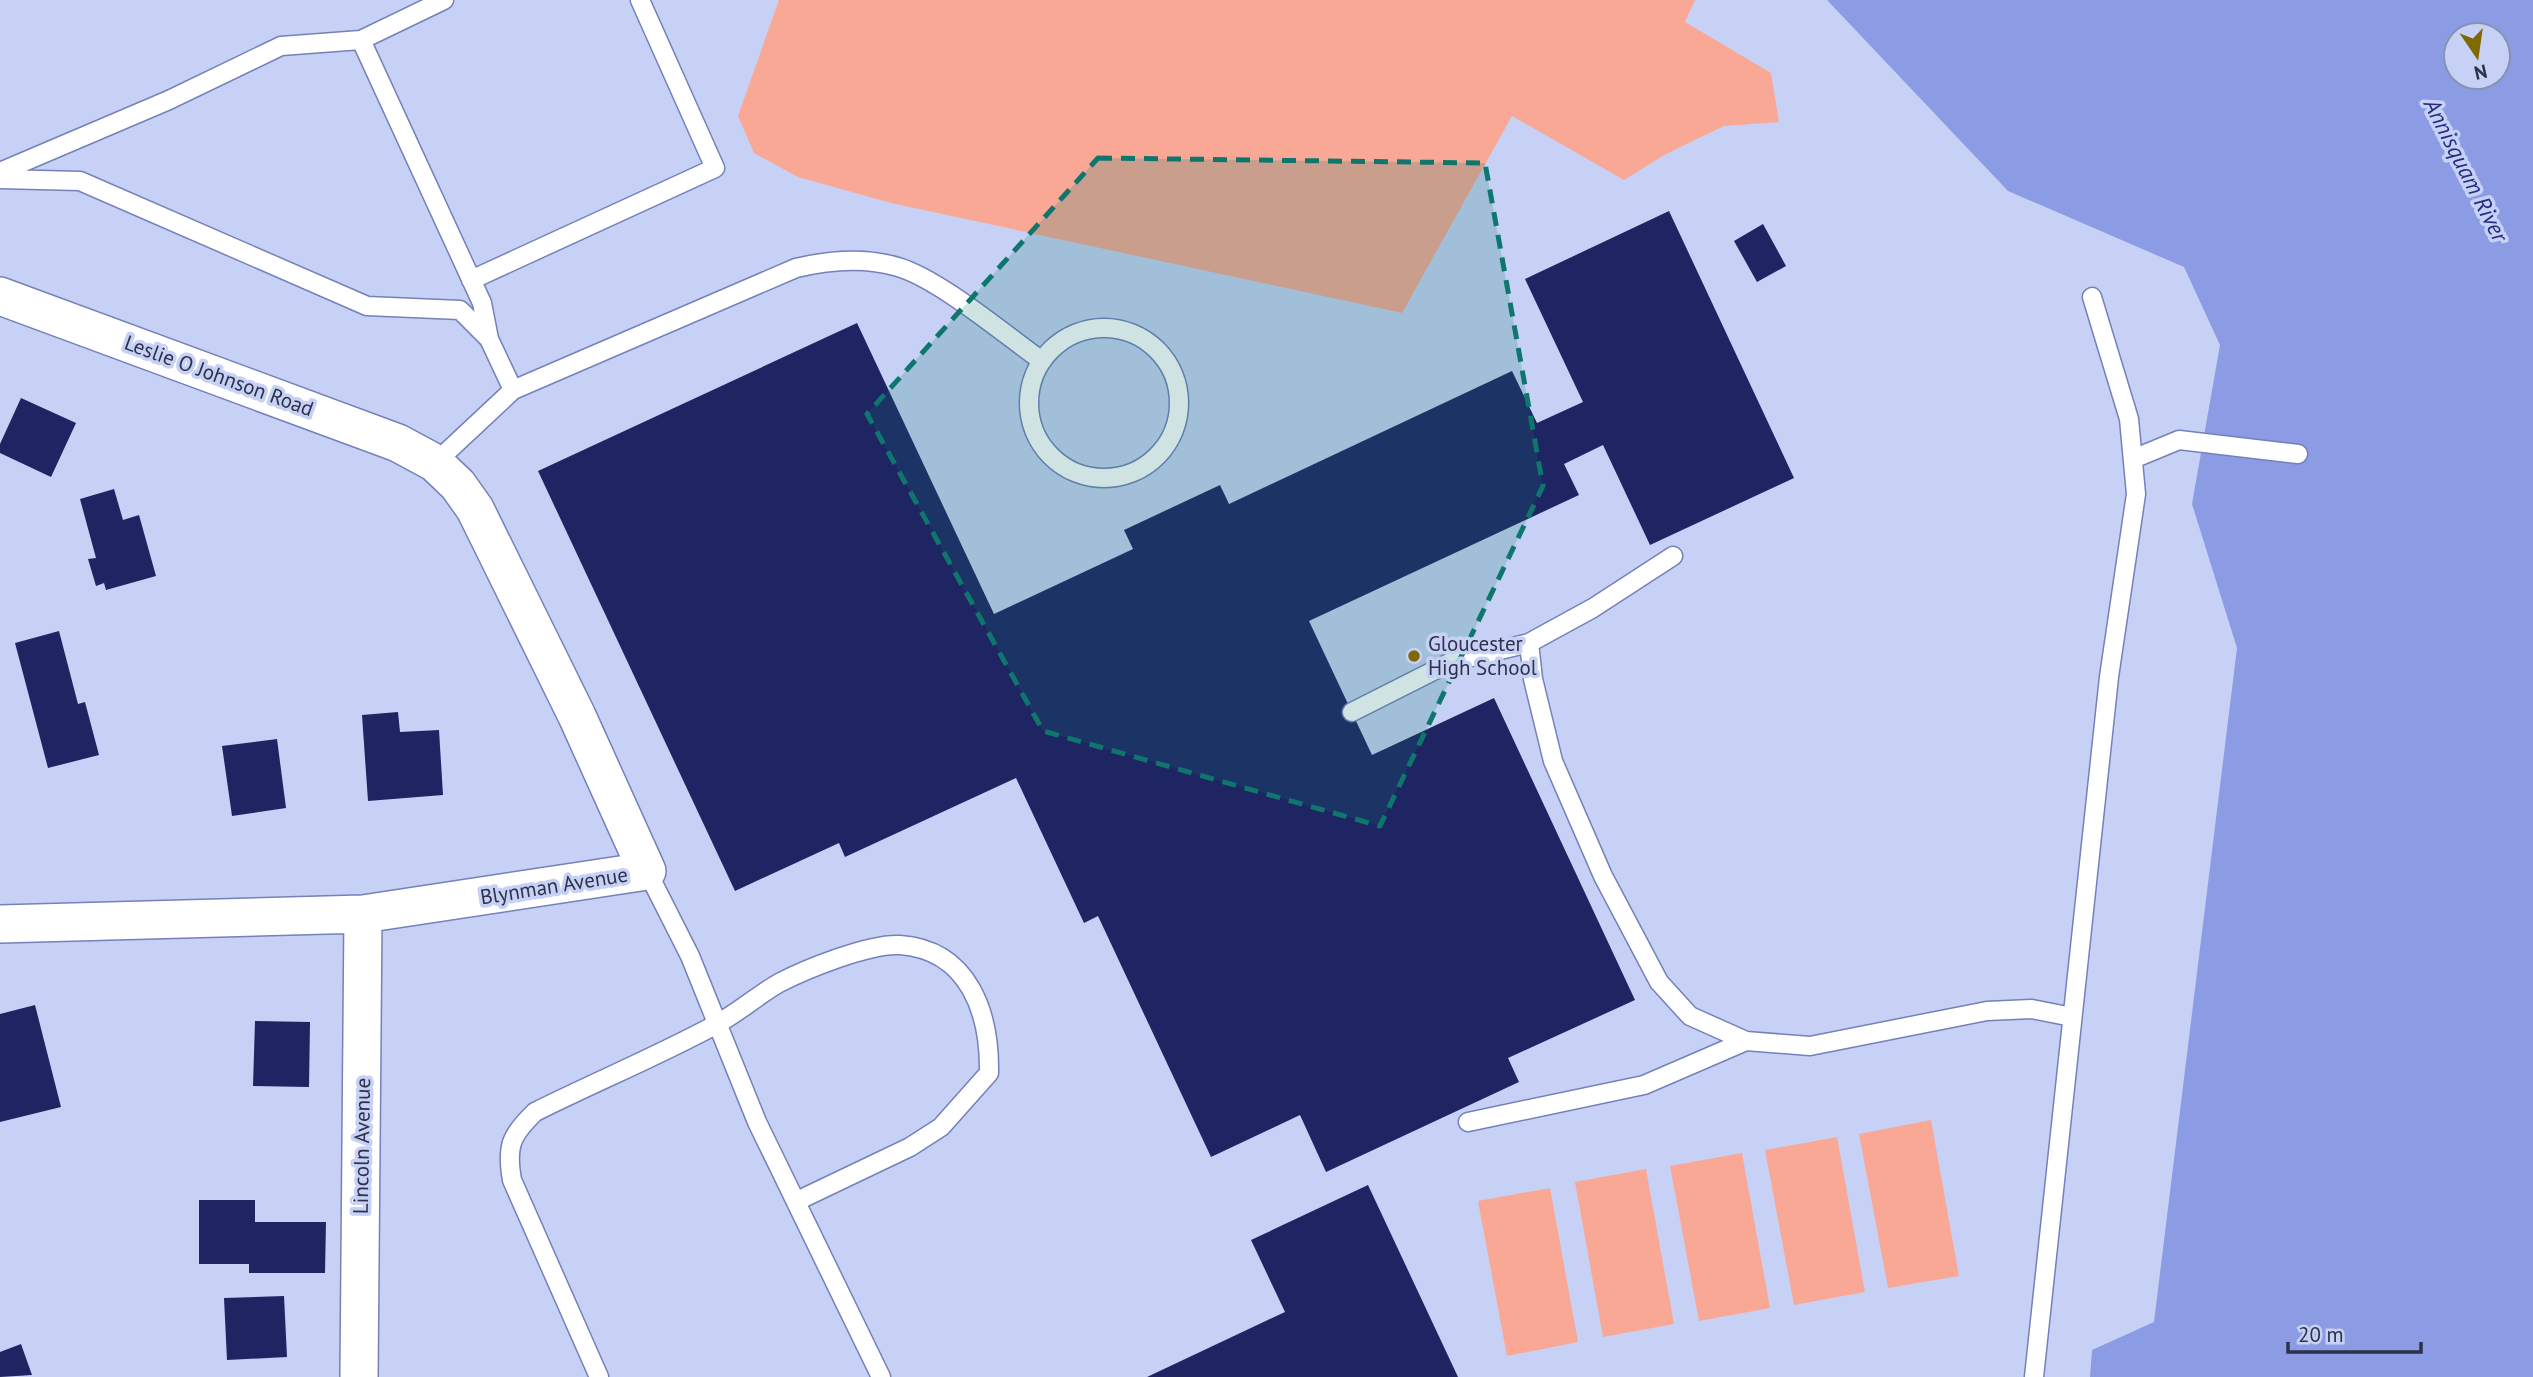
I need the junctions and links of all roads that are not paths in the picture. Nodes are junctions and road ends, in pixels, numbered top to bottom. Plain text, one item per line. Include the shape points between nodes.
1 (444, 0) edge
2 (640, 0) edge
3 (361, 40) junction
4 (0, 172) edge
5 (0, 180) edge
6 (471, 280) junction
7 (0, 296) edge
8 (2092, 297) dead end
9 (489, 339) junction
10 (1042, 360) junction
11 (513, 390) junction
12 (2298, 454) dead end
13 (2133, 458) junction
14 (435, 463) junction
15 (1673, 556) dead end
16 (1529, 643) junction
17 (1352, 712) dead end
18 (646, 871) junction
19 (363, 914) junction
20 (0, 923) edge
21 (2073, 1017) junction
22 (717, 1023) junction
23 (1746, 1041) junction
24 (1468, 1122) dead end
25 (797, 1202) junction
26 (359, 1377) edge
27 (599, 1377) edge
28 (881, 1377) edge
29 (2034, 1377) edge

1 - 3 lane
2 - 6 lane via 715,169
3 - 4 lane via 281,46
3 - 6 lane
5 - 9 lane via 80,181 367,306 460,310
6 - 9 lane via 482,303
7 - 14 street, Leslie O Johnson Road via 355,426
8 - 13 lane via 2129,419
9 - 11 lane
10 - 10 lane via 1030,387 1030,417 1040,445 1061,466 1088,477 1118,477 1145,467 1166,446 1178,418 1178,389 1167,362 1147,341 1120,329 1090,329 1063,340
10 - 11 lane via 927,280 898,267 840,260 796,268
11 - 14 lane
12 - 13 lane via 2179,440
13 - 21 lane via 2136,494 2109,677
14 - 18 street, Blynman Avenue via 475,509 577,716
15 - 16 lane
16 - 17 lane via 1451,662
16 - 23 lane via 1553,761 1603,876 1659,982 1690,1016
18 - 19 street, Blynman Avenue
18 - 22 lane via 690,956
19 - 20 street, Blynman Avenue
19 - 26 street, Lincoln Avenue
21 - 23 lane via 2032,1009 1987,1011 1810,1046
21 - 29 lane
22 - 25 lane
22 - 25 lane via 791,978 839,958 898,944 934,952 962,972 979,1001 989,1044 989,1073 965,1101 941,1127 911,1147
22 - 27 lane via 535,1112 516,1131 508,1156 512,1180
23 - 24 lane via 1644,1085
25 - 28 lane

